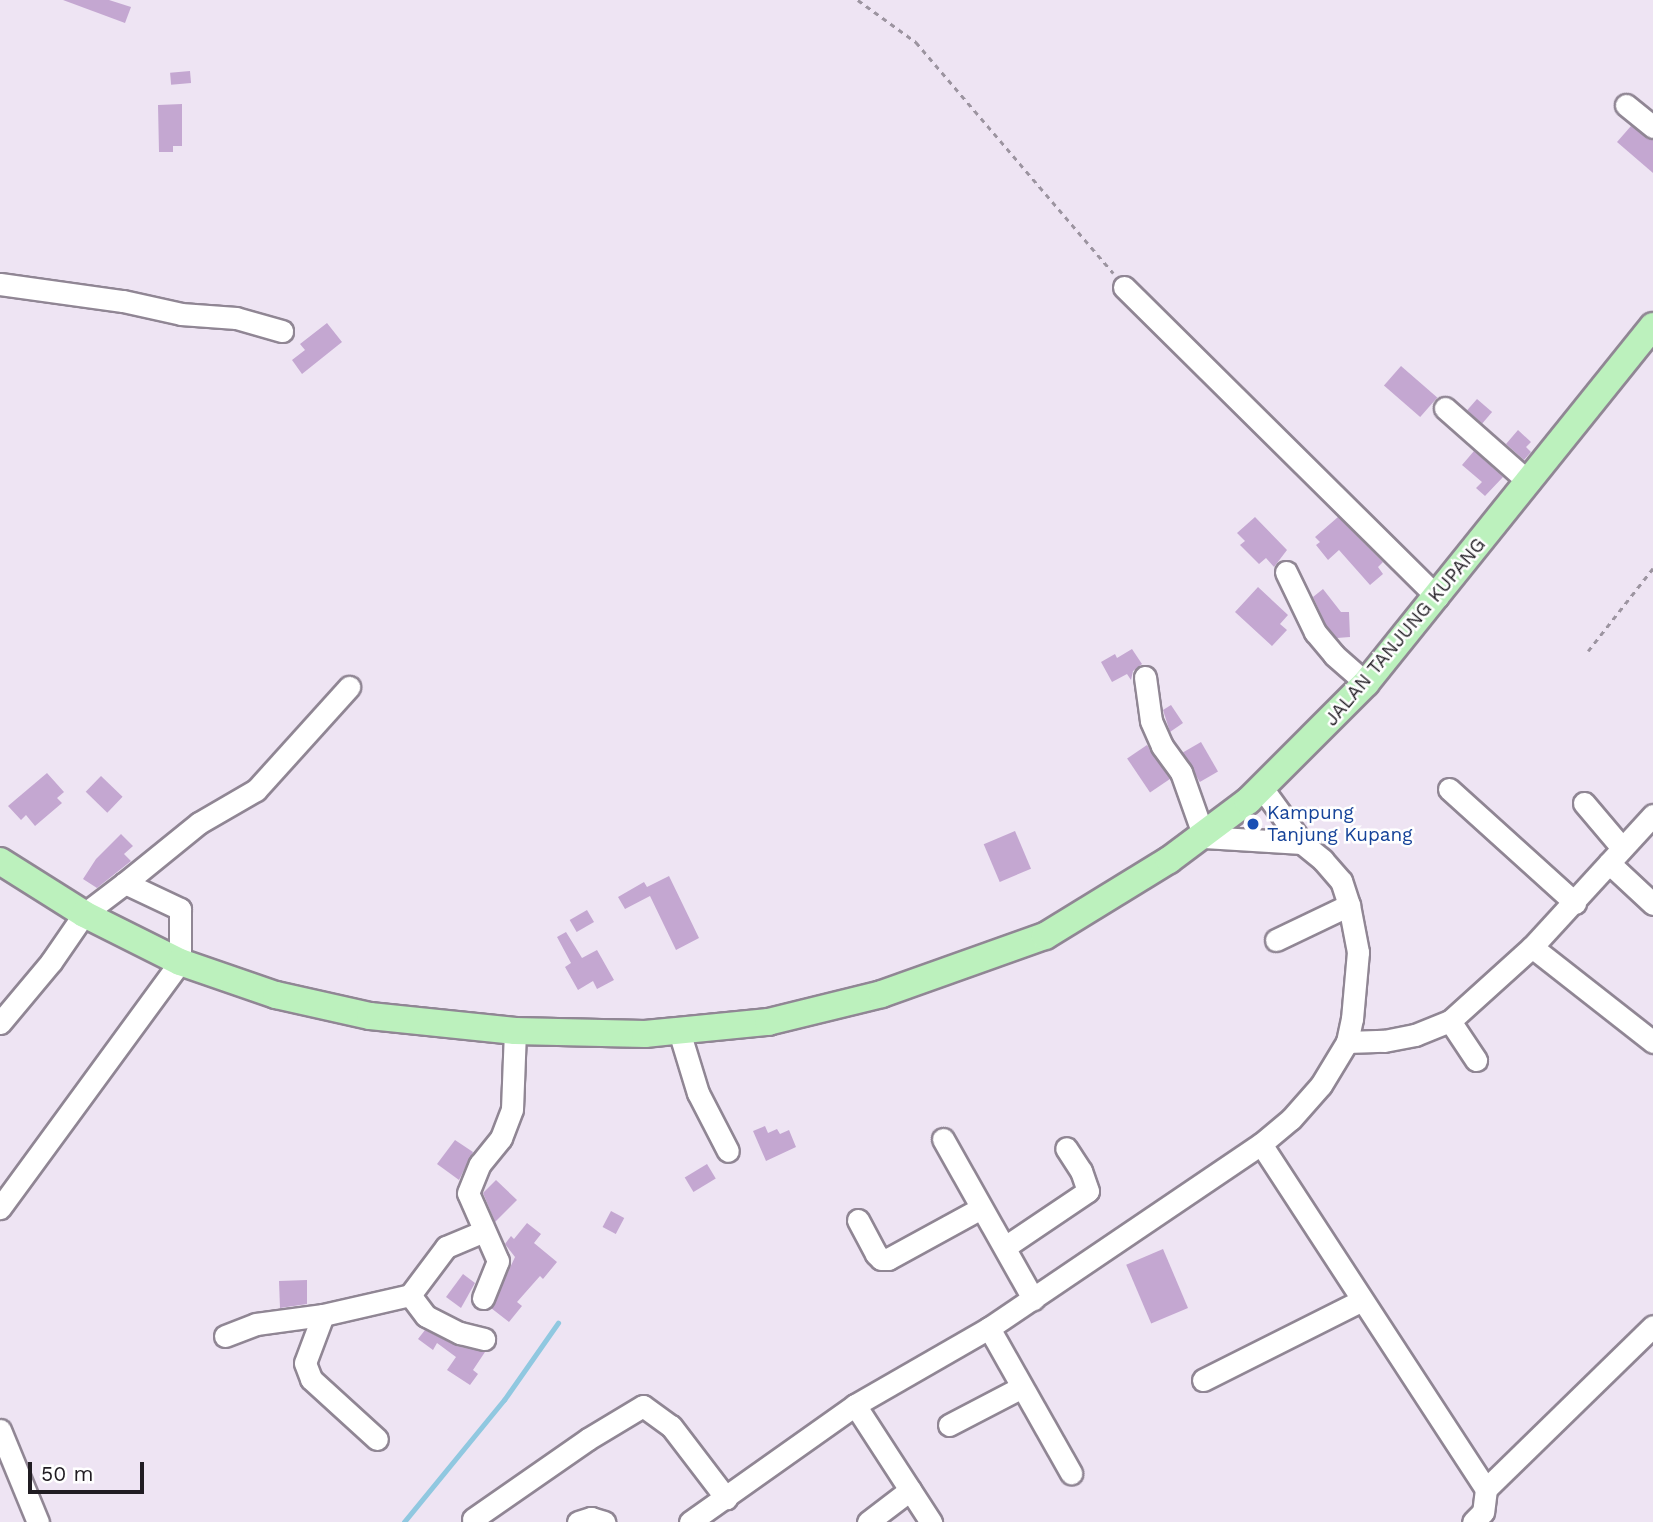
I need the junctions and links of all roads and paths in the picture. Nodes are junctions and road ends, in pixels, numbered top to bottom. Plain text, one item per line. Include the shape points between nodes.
1 (858, 0) edge
2 (1626, 106) dead end
3 (1653, 127) edge
4 (0, 284) edge
5 (1124, 287) joint
6 (1653, 326) edge
7 (282, 331) dead end
8 (1445, 408) dead end
9 (1529, 482) junction
10 (1653, 568) edge
11 (1286, 572) dead end
12 (1437, 597) junction
13 (1588, 651) dead end
14 (1145, 677) dead end
15 (1366, 683) junction
16 (349, 687) dead end
17 (1262, 788) junction
18 (1449, 789) dead end
19 (1584, 803) dead end
20 (1653, 815) edge
21 (1204, 837) junction
22 (1302, 843) junction
23 (1616, 856) junction
24 (0, 861) edge
25 (125, 883) junction
26 (1575, 903) junction
27 (1653, 904) edge
28 (1349, 905) junction
29 (85, 914) junction
30 (1276, 940) dead end
31 (1532, 947) junction
32 (180, 962) junction
33 (1450, 1021) junction
34 (0, 1023) edge
35 (515, 1031) junction
36 (679, 1031) junction
37 (1347, 1042) junction
38 (1653, 1042) edge
39 (1476, 1060) dead end
40 (943, 1139) dead end
41 (1261, 1144) junction
42 (1066, 1148) dead end
43 (728, 1151) dead end
44 (0, 1208) edge
45 (981, 1208) junction
46 (858, 1220) dead end
47 (484, 1231) junction
48 (1005, 1247) junction
49 (410, 1295) junction
50 (483, 1298) dead end
51 (1033, 1299) junction
52 (1362, 1300) junction
53 (323, 1315) junction
54 (1653, 1326) edge
55 (989, 1328) junction
56 (225, 1336) dead end
57 (484, 1339) dead end
58 (1203, 1380) dead end
59 (1022, 1387) junction
60 (855, 1405) junction
61 (949, 1425) dead end
62 (0, 1430) edge
63 (377, 1439) dead end
64 (1071, 1473) dead end
65 (1486, 1489) junction
66 (910, 1490) junction
67 (726, 1498) junction
68 (473, 1519) dead end
69 (38, 1522) edge
70 (579, 1522) edge
71 (604, 1522) edge
72 (690, 1522) edge
73 (868, 1522) edge
74 (930, 1522) edge
75 (1473, 1522) edge

1 - 5 path via 916,42
2 - 3 street
4 - 7 street via 181,314 236,318
5 - 12 street
6 - 9 main road, JALAN TANJUNG KUPANG
8 - 9 street
9 - 12 main road, JALAN TANJUNG KUPANG
10 - 13 path
11 - 15 street via 1315,632
12 - 15 main road, JALAN TANJUNG KUPANG
14 - 21 street via 1151,721 1162,747 1181,772
15 - 17 main road, JALAN TANJUNG KUPANG
16 - 25 street via 256,790 199,823
17 - 21 main road, JALAN TANJUNG KUPANG
17 - 22 street
18 - 26 street
19 - 23 street
20 - 23 street
21 - 22 street
21 - 36 main road, JALAN TANJUNG KUPANG via 1045,936 999,954 813,1013
22 - 28 street via 1341,881
23 - 26 street
23 - 27 street
24 - 29 main road, JALAN TANJUNG KUPANG
25 - 29 street
25 - 32 street via 180,909
26 - 31 street
28 - 30 street
28 - 37 street via 1358,952
29 - 32 main road, JALAN TANJUNG KUPANG
29 - 34 street
31 - 33 street
31 - 38 street
32 - 35 main road, JALAN TANJUNG KUPANG via 276,995 370,1016
32 - 44 street
33 - 37 street via 1415,1035
33 - 39 street
35 - 36 main road, JALAN TANJUNG KUPANG
35 - 47 street via 512,1110 468,1193
36 - 43 street via 698,1093
37 - 41 street via 1321,1085
40 - 45 street
41 - 51 street
41 - 52 street
42 - 48 street via 1088,1191
45 - 46 street via 888,1259 876,1254
45 - 48 street
47 - 49 street via 446,1247
47 - 50 street via 498,1261
48 - 51 street
49 - 53 street
49 - 57 street via 426,1316
51 - 55 street
52 - 58 street
52 - 65 street
53 - 56 street via 256,1324
53 - 63 street via 305,1363 311,1379
54 - 65 street
55 - 59 street
55 - 60 street
59 - 61 street
59 - 64 street
60 - 66 street
60 - 67 street
62 - 69 street
65 - 75 street via 1483,1512
66 - 73 street
66 - 74 street
67 - 68 street via 671,1426 643,1406
67 - 72 street
70 - 71 street via 591,1518

